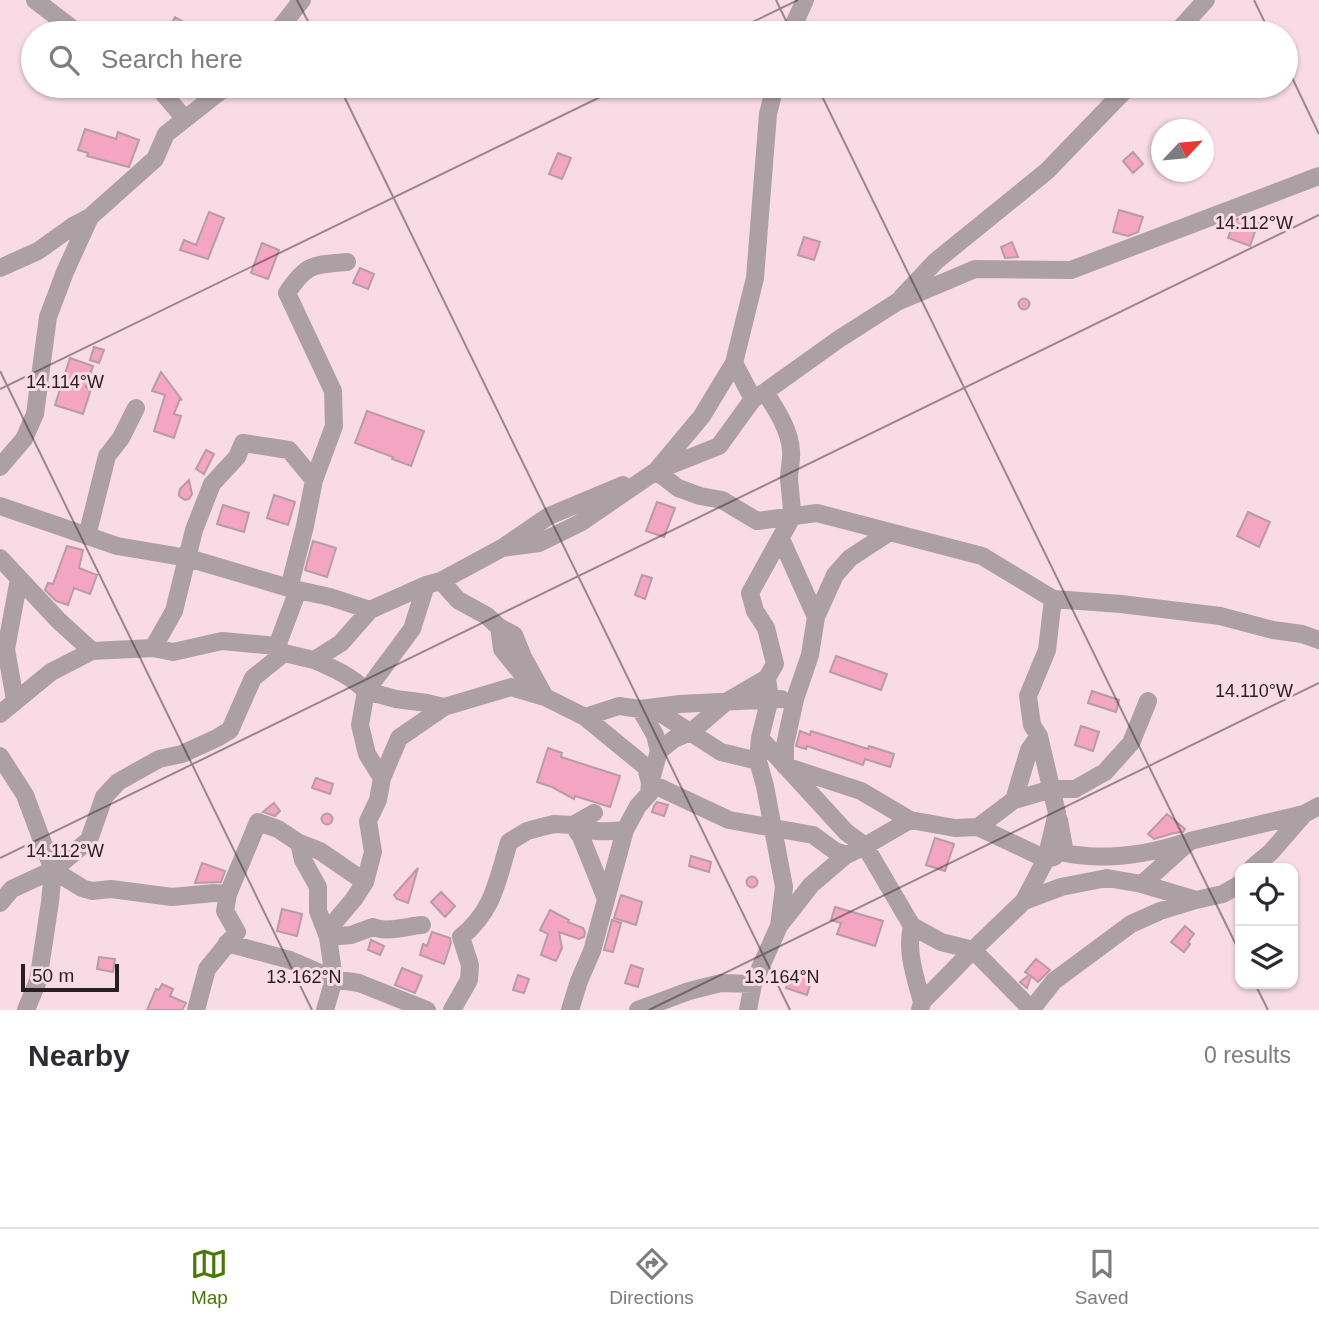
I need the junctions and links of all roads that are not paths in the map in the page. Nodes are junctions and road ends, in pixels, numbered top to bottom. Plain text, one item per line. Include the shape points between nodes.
1 (35, 0) edge
2 (302, 0) edge
3 (805, 0) edge
4 (1206, 0) edge
5 (62, 21) edge
6 (285, 21) edge
7 (795, 21) edge
8 (1187, 21) edge
9 (167, 98) edge
10 (212, 98) edge
11 (772, 98) edge
12 (1117, 98) edge
13 (185, 119) junction
14 (1319, 176) edge
15 (90, 217) junction
16 (347, 262) dead end
17 (0, 268) edge
18 (897, 302) junction
19 (734, 363) junction
20 (759, 395) junction
21 (136, 408) dead end
22 (0, 467) edge
23 (656, 471) junction
24 (314, 480) junction
25 (0, 506) edge
26 (792, 517) junction
27 (890, 532) junction
28 (87, 536) junction
29 (781, 539) junction
30 (0, 558) edge
31 (188, 558) junction
32 (793, 566) junction
33 (19, 579) junction
34 (434, 583) junction
35 (294, 589) junction
36 (1054, 598) junction
37 (370, 610) junction
38 (816, 617) junction
39 (1319, 640) edge
40 (153, 648) junction
41 (281, 650) junction
42 (92, 651) junction
43 (314, 660) junction
44 (767, 678) junction
45 (366, 691) junction
46 (545, 697) junction
47 (770, 698) junction
48 (794, 699) junction
49 (15, 700) junction
50 (1148, 701) dead end
51 (726, 702) junction
52 (444, 707) junction
53 (647, 709) junction
54 (0, 714) edge
55 (585, 717) junction
56 (691, 732) junction
57 (1039, 736) junction
58 (760, 738) junction
59 (659, 751) junction
60 (0, 757) edge
61 (758, 761) junction
62 (785, 766) junction
63 (382, 778) junction
64 (650, 783) junction
65 (1052, 789) junction
66 (1014, 800) junction
67 (1312, 810) edge
68 (594, 813) dead end
69 (1058, 813) junction
70 (910, 820) junction
71 (573, 825) junction
72 (772, 827) junction
73 (978, 827) junction
74 (625, 830) junction
75 (1190, 841) junction
76 (299, 843) junction
77 (865, 846) junction
78 (1065, 853) junction
79 (846, 855) junction
80 (1046, 859) junction
81 (1258, 863) edge
82 (53, 870) junction
83 (365, 882) junction
84 (1142, 884) junction
85 (1235, 887) edge
86 (228, 894) junction
87 (607, 898) junction
88 (1196, 900) junction
89 (1024, 901) junction
90 (0, 903) edge
91 (422, 925) dead end
92 (779, 926) junction
93 (912, 926) junction
94 (328, 937) junction
95 (227, 943) junction
96 (973, 950) junction
97 (334, 979) junction
98 (753, 984) junction
99 (921, 1006) edge
100 (26, 1010) edge
101 (196, 1010) edge
102 (325, 1010) edge
103 (427, 1010) edge
104 (452, 1010) edge
105 (570, 1010) edge
106 (638, 1010) edge
107 (748, 1010) edge
108 (1032, 1010) edge

1 - 5 street
2 - 6 street
3 - 7 street
4 - 8 street
9 - 13 street
10 - 13 street
11 - 19 street via 755,278
12 - 18 street via 1047,171 936,261
13 - 15 street via 166,134 155,159
14 - 18 street via 1071,270 975,269
15 - 17 street via 38,251
15 - 22 street via 48,317 35,414 24,439
16 - 24 street via 313,265 287,293 333,391 334,426
18 - 20 street
19 - 20 street
19 - 23 street via 702,416
20 - 23 street via 719,446
20 - 26 street via 778,413 789,436
21 - 28 street via 107,456
23 - 26 street via 678,488 722,500 757,521
23 - 34 street via 580,523 540,543 502,548
24 - 31 street via 289,450 243,443 237,457 212,484
24 - 35 street
25 - 28 street
26 - 27 street via 817,513
26 - 29 street
26 - 32 street via 796,538
27 - 36 street via 982,556
27 - 38 street via 850,558 835,575
28 - 31 street
29 - 32 street
29 - 44 street via 750,593 775,664
30 - 33 street
31 - 35 street
31 - 40 street via 174,611
32 - 38 street
33 - 42 street
33 - 49 street via 6,649
34 - 37 street
34 - 45 street via 412,629
34 - 46 street via 514,635
35 - 37 street
35 - 41 street
36 - 39 street via 1220,615
36 - 57 street via 1047,650 1028,696 1032,725
37 - 43 street via 341,643
38 - 48 street via 810,655
40 - 41 street via 173,652 222,641
40 - 42 street
41 - 43 street
41 - 82 street via 253,678 230,730 182,754 159,759 118,782 104,797 89,839
42 - 49 street via 51,672
43 - 45 street via 339,670
44 - 47 street
44 - 51 street
45 - 52 street
45 - 63 street via 360,725 368,754
46 - 52 street via 511,687
46 - 55 street
47 - 48 street
47 - 51 street
47 - 58 street
48 - 62 street
49 - 54 street
50 - 65 street via 1131,743 1105,772 1075,789
51 - 53 street
51 - 56 street
52 - 63 street via 399,738
53 - 55 street via 620,706
53 - 56 street
53 - 59 street
55 - 64 street via 646,767
56 - 59 street
56 - 61 street via 721,752
57 - 65 street
57 - 66 street via 1029,750
58 - 61 street
58 - 62 street
59 - 64 street
60 - 82 street via 25,795
61 - 72 street
62 - 70 street via 861,791
62 - 77 street via 846,832
63 - 83 street via 368,821 373,852
64 - 72 street via 729,820
64 - 74 street via 649,794
65 - 66 street
65 - 69 street
66 - 73 street
67 - 75 street
67 - 81 street
68 - 71 street
69 - 78 street
69 - 80 street
70 - 73 street
70 - 77 street
71 - 74 street via 589,831
71 - 87 street
71 - 104 street via 542,827 509,842 484,915 461,937 470,965 469,980
72 - 79 street via 813,835
72 - 92 street via 784,887
73 - 80 street
74 - 87 street
75 - 78 street via 1118,857
75 - 84 street
76 - 83 street via 320,850
76 - 86 street via 258,822
76 - 94 street via 318,887 318,911
77 - 79 street
77 - 93 street
78 - 80 street
79 - 92 street via 811,885
80 - 89 street
82 - 86 street via 92,891 172,897
82 - 90 street via 12,889
82 - 100 street via 38,981
83 - 94 street
84 - 88 street
84 - 89 street via 1107,878 1061,887
85 - 88 street
86 - 95 street via 225,911 237,932
87 - 105 street
88 - 108 street via 1131,924 1054,981
89 - 96 street
91 - 94 street via 382,931 373,927
92 - 98 street
93 - 96 street via 941,942
93 - 99 street via 908,941
94 - 97 street
95 - 97 street via 290,960
95 - 101 street via 207,969
96 - 99 street
96 - 108 street
97 - 102 street
97 - 103 street via 359,983
98 - 106 street via 720,983
98 - 107 street

